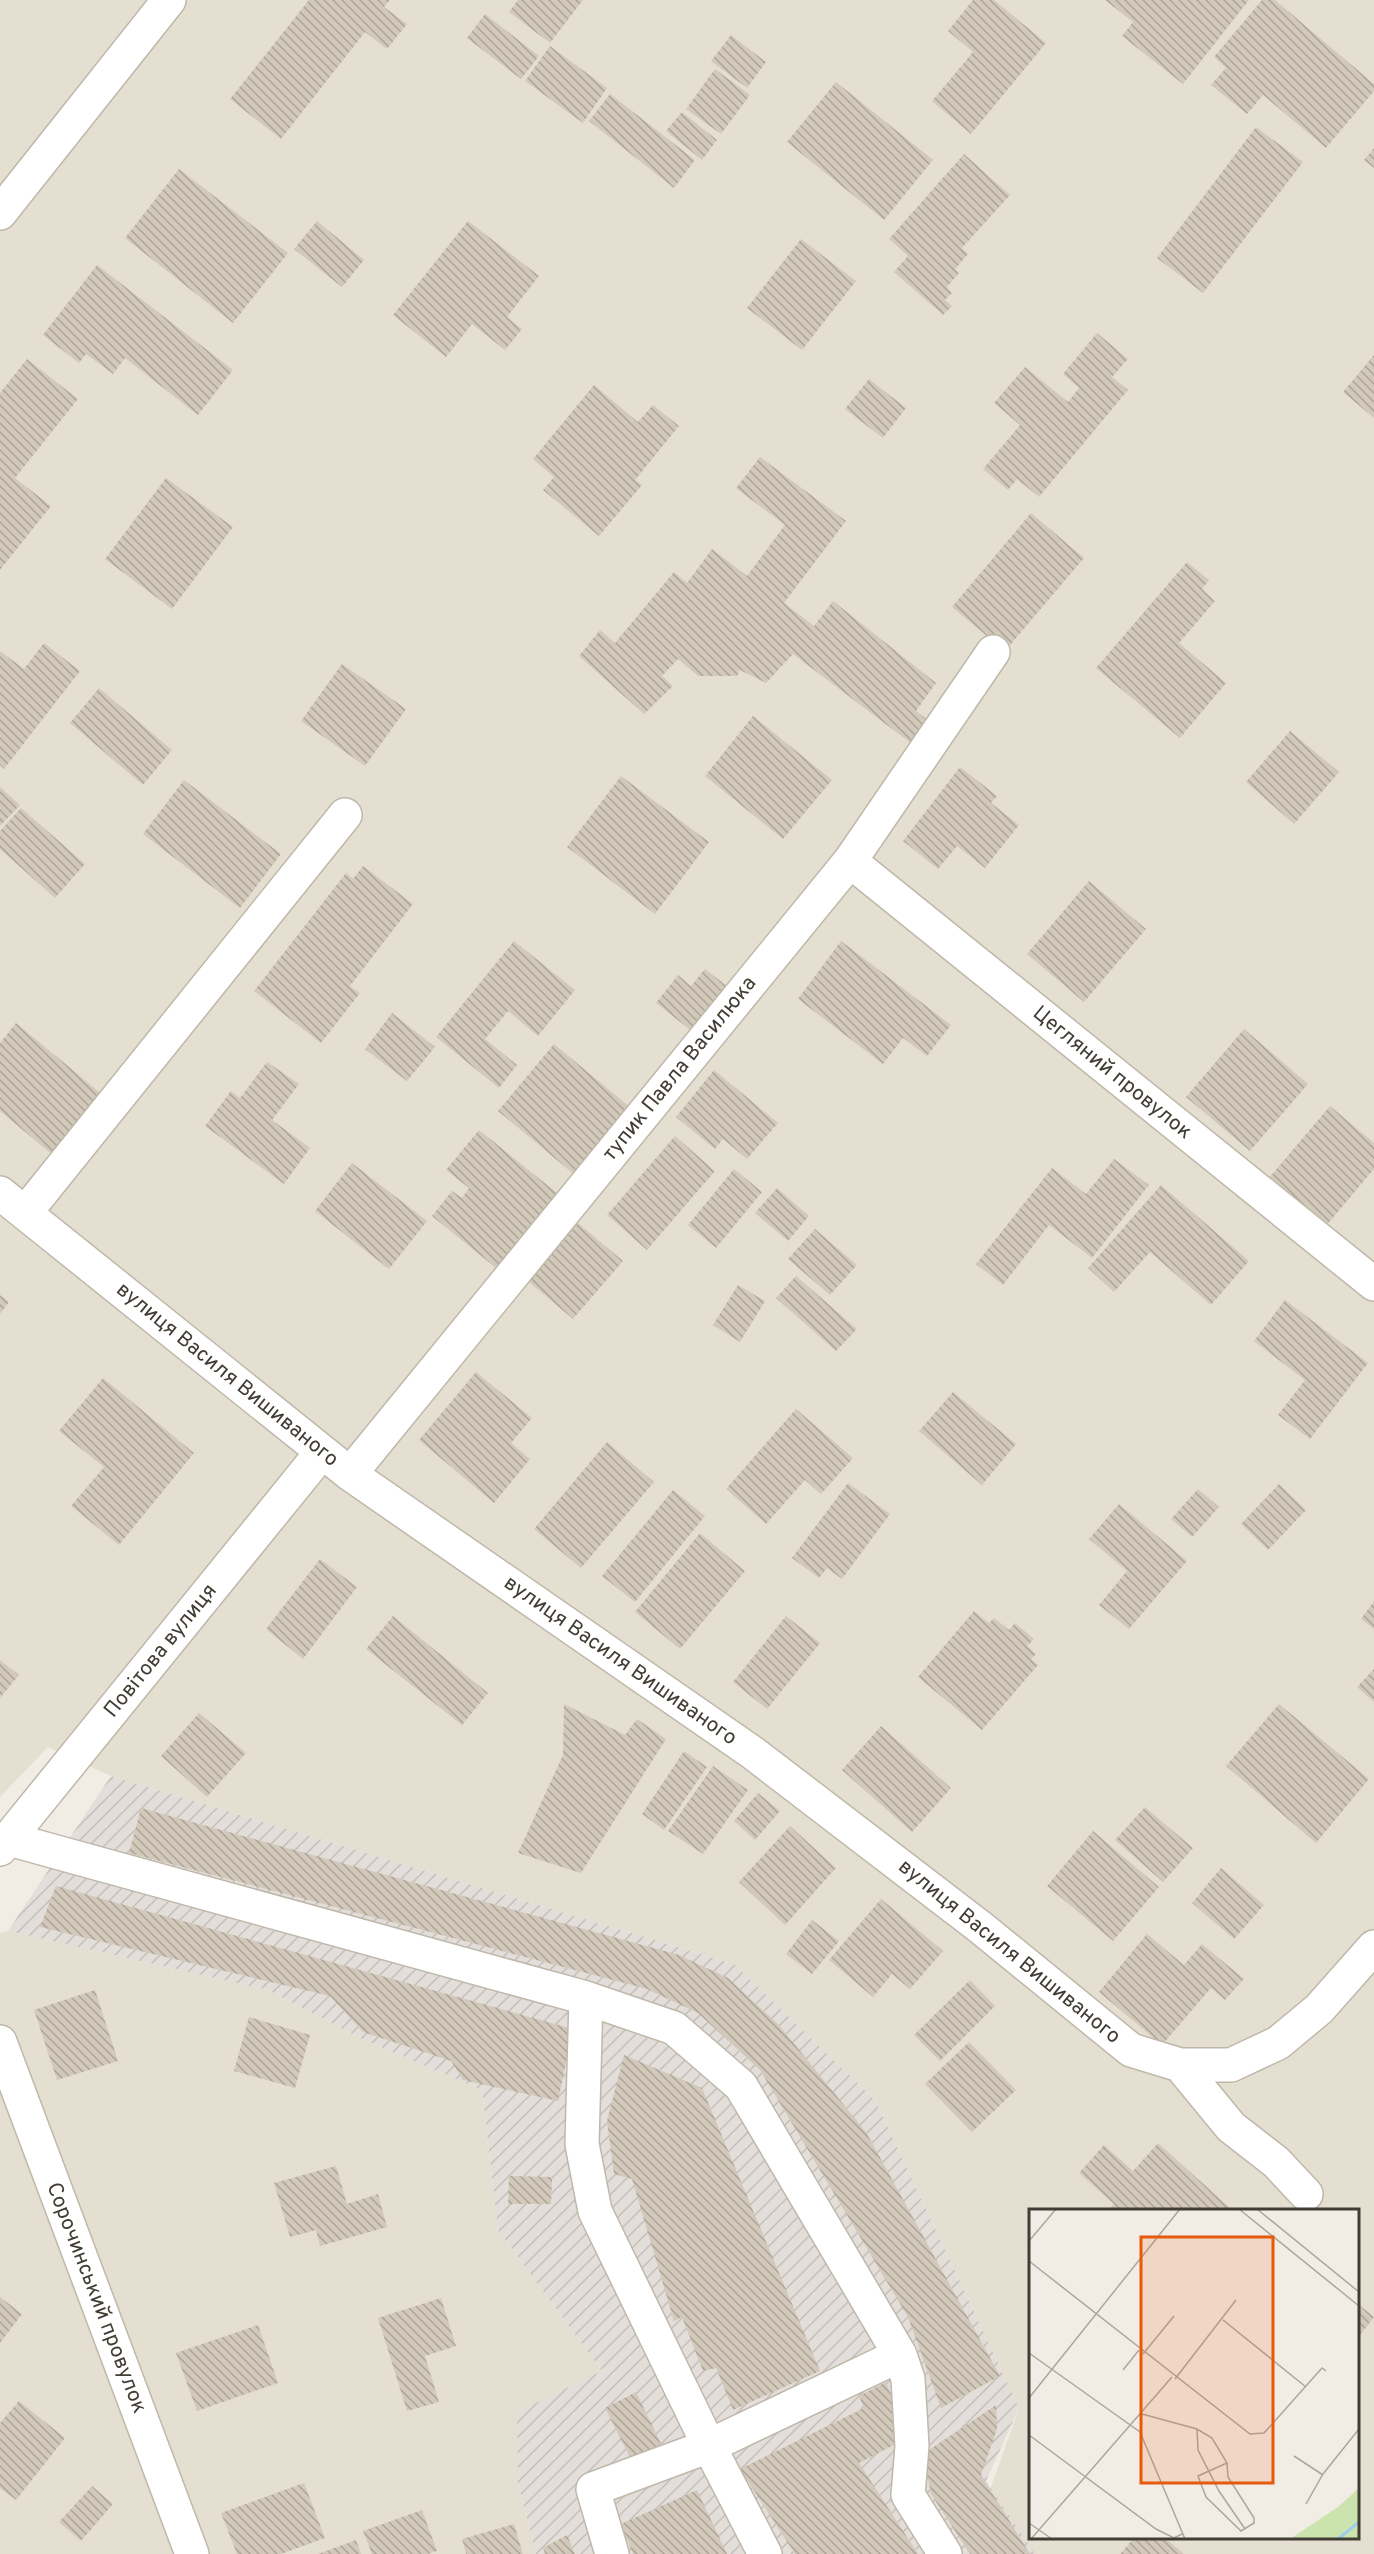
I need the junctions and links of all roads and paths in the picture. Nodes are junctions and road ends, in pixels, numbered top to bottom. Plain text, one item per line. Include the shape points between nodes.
1 (169, 0) edge
2 (0, 213) edge
3 (993, 652) dead end
4 (345, 815) dead end
5 (850, 861) junction
6 (12, 1203) edge
7 (1374, 1284) edge
8 (322, 1452) junction
9 (350, 1474) junction
10 (4, 1844) edge
11 (1374, 1947) edge
12 (586, 1998) junction
13 (0, 2043) edge
14 (1180, 2065) junction
15 (1306, 2194) dead end
16 (900, 2355) junction
17 (709, 2446) junction
18 (192, 2554) edge
19 (612, 2554) edge
20 (765, 2554) edge
21 (945, 2554) edge

1 - 2 street
3 - 5 street, тупик Павла Василюка
4 - 6 street, вулиця Василя Вишиваного
5 - 7 street, Цегляний провулок
5 - 9 street, тупик Павла Василюка
6 - 8 street, вулиця Василя Вишиваного
8 - 9 street, вулиця Василя Вишиваного
8 - 10 street, Повітова вулиця
9 - 14 street, вулиця Василя Вишиваного via 753,1753 980,1927 1131,2050
10 - 12 street
11 - 14 street, вулиця Василя Вишиваного via 1319,2009 1278,2043 1231,2065
12 - 16 street via 674,2028 741,2086
12 - 17 street via 582,2144 595,2211
13 - 18 street, Сорочинський провулок
14 - 15 street via 1231,2127 1276,2162
16 - 17 street
16 - 21 street via 909,2379 909,2495
17 - 19 street via 593,2489
17 - 20 street

